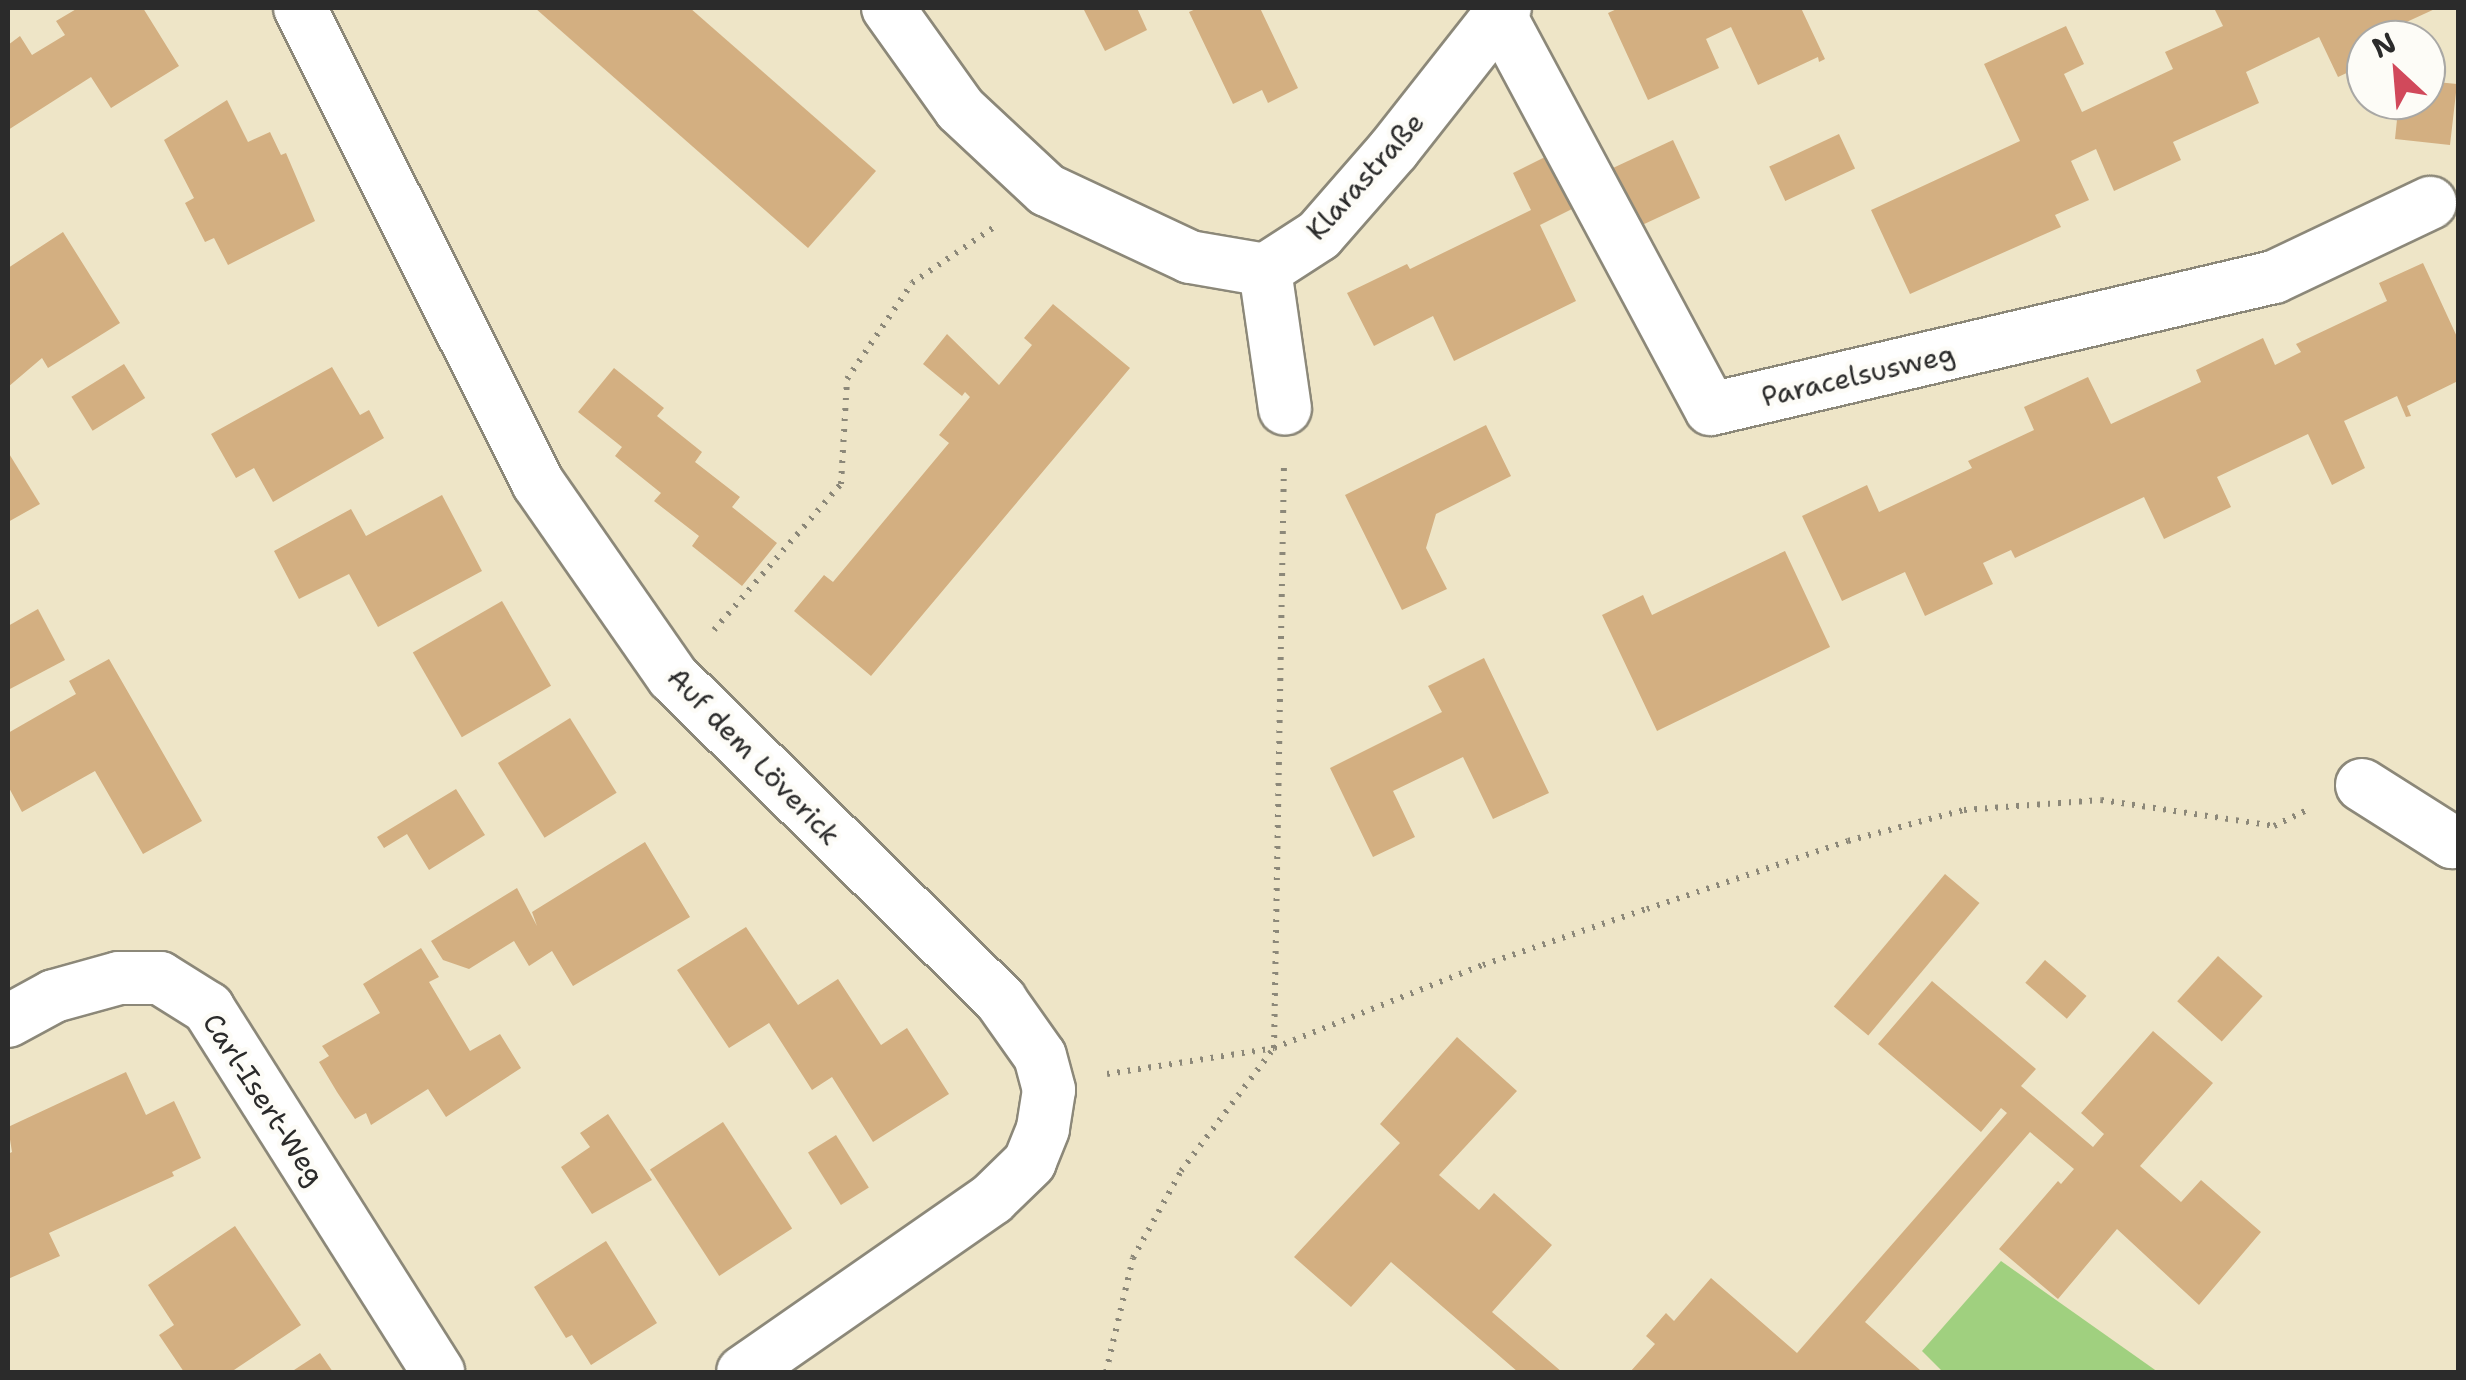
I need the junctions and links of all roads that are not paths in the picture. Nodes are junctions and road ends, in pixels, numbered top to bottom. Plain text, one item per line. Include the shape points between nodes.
1 (300, 8) edge
2 (888, 8) edge
3 (1502, 11) edge
4 (2430, 203) dead end
5 (1264, 270) junction
6 (1285, 408) road end
7 (2362, 785) road end
8 (2458, 841) edge
9 (12, 1011) edge
10 (438, 1372) edge
11 (742, 1372) edge

1 - 11 street, Auf dem Löverick via 538,483 673,677 1001,1000 1040,1056 1049,1090 1030,1162 992,1199
2 - 5 street via 960,109 1047,190 1190,257
3 - 4 street, Paracelsusweg via 1711,410 2274,278
3 - 5 street, Klarastraße via 1319,235
5 - 6 street
7 - 8 street
9 - 10 street, Carl-Isert-Weg via 118,978 160,978 208,1008

